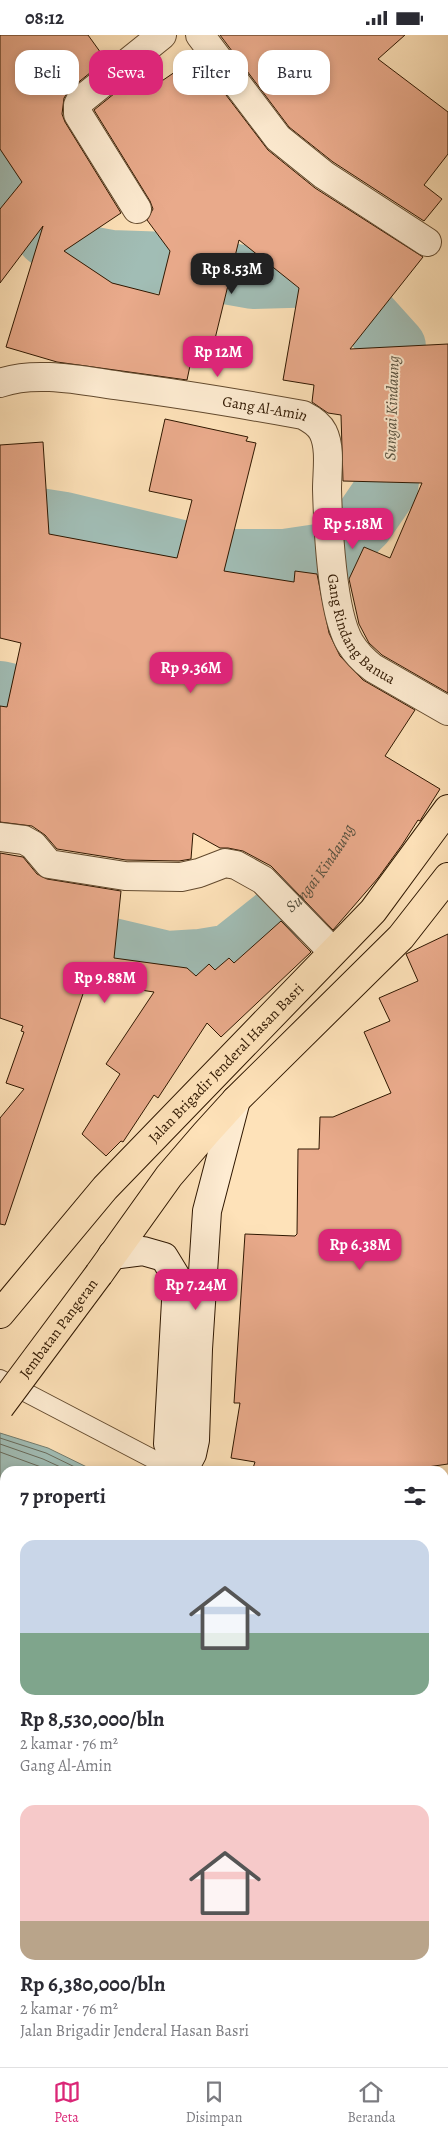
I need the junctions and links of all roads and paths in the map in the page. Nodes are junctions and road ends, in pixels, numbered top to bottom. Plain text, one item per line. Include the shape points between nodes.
1 (200, 35) edge
2 (153, 37) edge
3 (137, 209) dead end
4 (427, 242) dead end
5 (0, 383) edge
6 (328, 513) joint
7 (448, 711) edge
8 (448, 809) edge
9 (0, 837) edge
10 (448, 877) edge
11 (332, 951) junction
12 (236, 1100) junction
13 (105, 1264) junction
14 (0, 1314) edge
15 (0, 1379) edge
16 (0, 1407) edge
17 (175, 1466) edge
18 (180, 1466) edge
19 (185, 1466) edge

1 - 4 street via 278,138 324,175
2 - 3 street via 78,105 78,115
5 - 6 street, Gang Al-Amin via 32,376 101,383 208,397 303,415 323,433
6 - 7 street, Gang Rindang Banua via 336,592 342,624 350,643 364,662
8 - 11 highway, Jalan Brigadir Jenderal Hasan Basri via 372,911
9 - 11 street via 24,840 34,845 49,864 125,876 181,877 225,863 236,865 263,880
10 - 12 highway via 401,937
11 - 14 highway, Jalan Brigadir Jenderal Hasan Basri via 105,1188
12 - 13 highway via 169,1176
12 - 19 street via 207,1211 195,1440
13 - 16 highway, Jembatan Pangeran, bridge
13 - 18 street via 143,1251 164,1257 174,1275 176,1301 168,1444
15 - 17 lane

